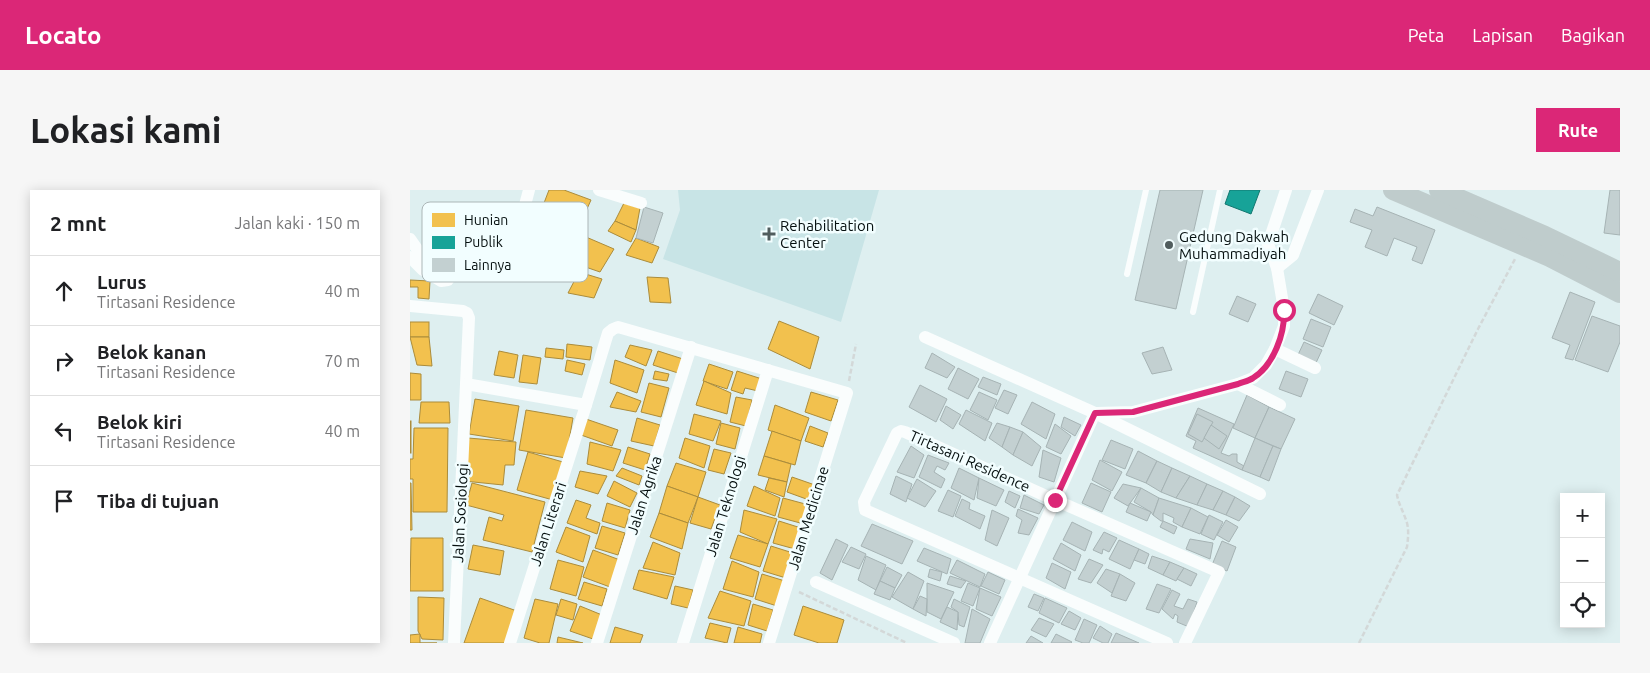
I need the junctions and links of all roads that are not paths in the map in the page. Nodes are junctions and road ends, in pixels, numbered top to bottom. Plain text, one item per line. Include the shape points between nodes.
1 (599, 190) edge
2 (1146, 190) edge
3 (1220, 190) edge
4 (1286, 190) edge
5 (1318, 190) edge
6 (1393, 190) edge
7 (1439, 190) edge
8 (641, 203) dead end
9 (410, 239) edge
10 (422, 254) edge
11 (410, 257) edge
12 (1277, 268) junction
13 (422, 269) edge
14 (1620, 272) edge
15 (1127, 274) dead end
16 (1620, 292) edge
17 (410, 306) edge
18 (1193, 312) dead end
19 (925, 336) dead end
20 (691, 348) junction
21 (1276, 349) junction
22 (1315, 368) dead end
23 (768, 370) junction
24 (466, 384) junction
25 (1238, 384) junction
26 (586, 405) junction
27 (1280, 405) dead end
28 (1095, 413) junction
29 (1260, 494) dead end
30 (1055, 500) junction
31 (1020, 578) junction
32 (816, 582) dead end
33 (454, 643) edge
34 (510, 643) edge
35 (597, 643) edge
36 (683, 643) edge
37 (769, 643) edge
38 (954, 643) edge
39 (990, 643) edge
40 (1167, 643) edge
41 (1185, 643) edge

1 - 8 street
2 - 15 lane
3 - 18 lane
4 - 12 street via 1270,240
5 - 12 street via 1295,250
6 - 16 main road via 1522,245
7 - 14 main road
9 - 10 street
11 - 13 street
12 - 21 street via 1285,319
17 - 24 street, Jalan Sosiologi via 467,313
19 - 28 street
20 - 23 street
20 - 26 street, Jalan Literari via 625,328 613,329 608,333
20 - 35 street, Jalan Agrika
21 - 22 street
21 - 25 street via 1266,366 1253,378
23 - 36 street, Jalan Teknologi
23 - 37 street, Jalan Medicinae via 847,393
24 - 26 street
24 - 33 street, Jalan Sosiologi
25 - 27 street
25 - 28 street via 1133,412
26 - 34 street, Jalan Literari
28 - 29 street
28 - 30 street
30 - 31 street
30 - 31 street, Tirtasani Residence via 901,431 864,502 869,512
30 - 41 street, Tirtasani Residence via 1220,572
31 - 39 street
31 - 40 street, Tirtasani Residence
32 - 38 street

